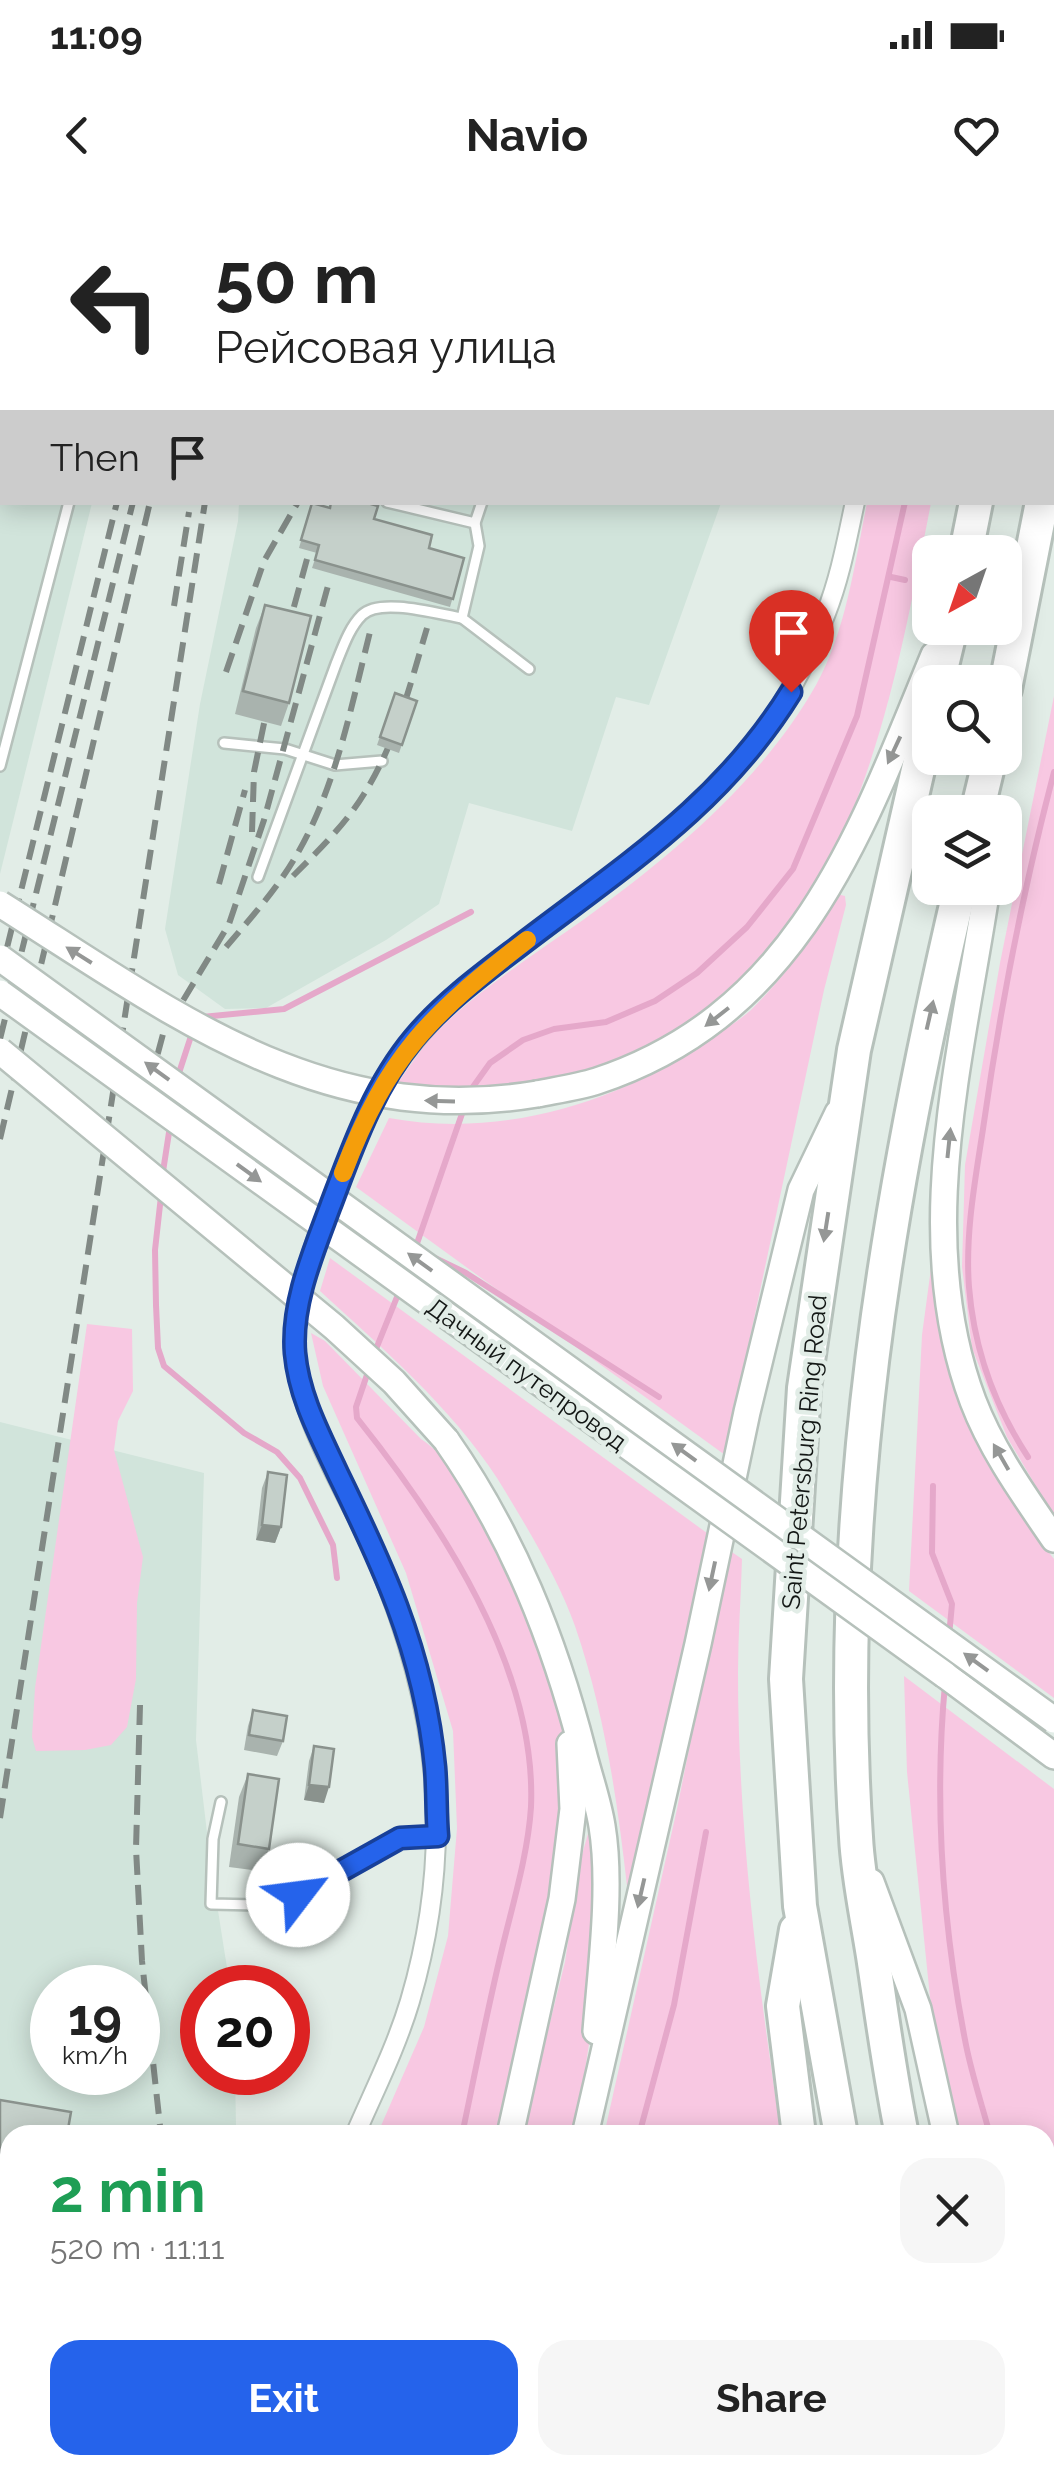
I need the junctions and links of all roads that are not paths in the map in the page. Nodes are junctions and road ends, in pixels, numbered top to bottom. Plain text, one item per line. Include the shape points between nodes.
1 (68, 505) edge
2 (400, 505) edge
3 (481, 505) edge
4 (854, 505) edge
5 (975, 505) edge
6 (1041, 505) edge
7 (475, 523) junction
8 (969, 535) edge
9 (462, 618) junction
10 (940, 645) edge
11 (1010, 665) edge
12 (529, 669) dead end
13 (224, 743) dead end
14 (301, 755) junction
15 (382, 761) dead end
16 (0, 766) edge
17 (917, 775) edge
18 (258, 877) dead end
19 (0, 904) edge
20 (956, 905) edge
21 (984, 905) edge
22 (0, 958) edge
23 (0, 993) edge
24 (0, 1051) edge
25 (846, 1096) junction
26 (1054, 1539) edge
27 (568, 1694) junction
28 (1054, 1720) edge
29 (1054, 1756) edge
30 (221, 1802) dead end
31 (438, 1836) junction
32 (856, 1842) junction
33 (800, 1906) junction
34 (359, 2125) edge
35 (512, 2125) edge
36 (587, 2125) edge
37 (587, 2125) edge
38 (798, 2125) edge
39 (839, 2125) edge
40 (900, 2125) edge
41 (944, 2125) edge

1 - 16 lane
2 - 7 lane
3 - 7 lane
4 - 31 street via 828,609 774,720 702,804 472,982 412,1040 367,1114 305,1280 296,1319 300,1381 416,1664 432,1742
5 - 8 highway
6 - 11 highway
7 - 9 lane via 479,546
9 - 12 lane
9 - 14 lane via 380,605 364,612
10 -> 19 main road, bridge via 833,883 797,938 763,977 696,1032 592,1083 473,1102 395,1098 334,1085 233,1045 156,1004
13 - 14 lane
14 - 15 lane via 334,766
14 - 18 lane
17 - 25 highway, Saint Petersburg Ring Road
32 -> 20 highway via 852,1656 866,1387 918,1064
26 -> 21 main road via 996,1451 974,1402 946,1282 943,1197
28 -> 22 main road, Дачный путепровод, bridge
23 -> 29 main road, Дачный путепровод, bridge
24 - 27 main road, bridge via 334,1327 446,1440 522,1569
25 -> 33 highway, Saint Petersburg Ring Road via 804,1388 786,1680
25 -> 36 main road via 796,1208
27 - 35 main road via 572,1809 562,1899
27 - 37 main road via 602,1828 605,1920
30 - 31 lane via 211,1904 260,1905 298,1895 400,1838
31 - 34 street via 430,1916 409,2003
32 - 40 highway
32 - 41 main road via 918,2009
33 - 38 highway via 783,2006
33 - 39 highway, Saint Petersburg Ring Road

